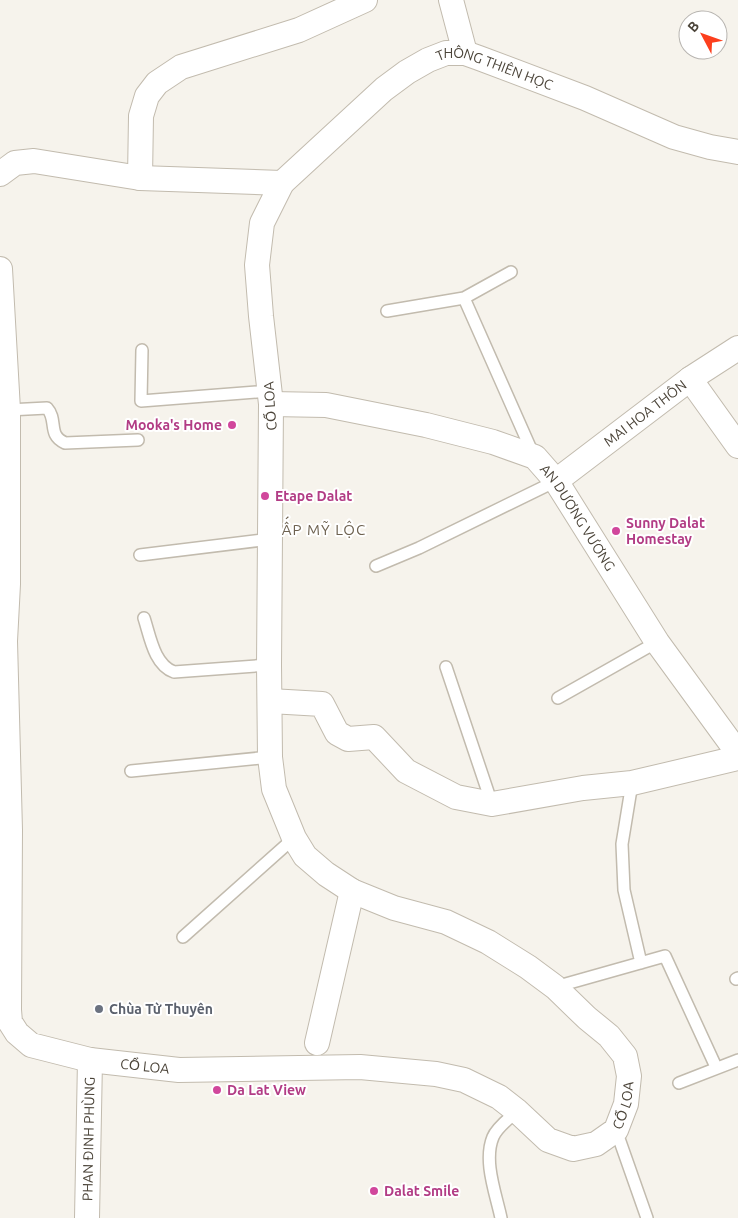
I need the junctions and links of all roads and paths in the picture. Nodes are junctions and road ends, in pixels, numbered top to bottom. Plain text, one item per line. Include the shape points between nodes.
1 (451, 0) edge
2 (350, 3) edge
3 (465, 54) junction
4 (738, 152) edge
5 (0, 174) edge
6 (140, 178) junction
7 (282, 183) junction
8 (0, 269) edge
9 (511, 272) dead end
10 (464, 298) junction
11 (386, 311) dead end
12 (738, 348) edge
13 (142, 350) dead end
14 (690, 380) junction
15 (270, 398) junction
16 (8, 410) junction
17 (138, 440) dead end
18 (738, 446) edge
19 (535, 457) junction
20 (556, 481) junction
21 (271, 539) junction
22 (140, 556) dead end
23 (376, 566) dead end
24 (144, 618) dead end
25 (657, 642) junction
26 (269, 665) junction
27 (446, 667) dead end
28 (558, 698) dead end
29 (270, 701) junction
30 (738, 753) edge
31 (270, 757) junction
32 (738, 758) edge
33 (131, 771) dead end
34 (632, 783) junction
35 (492, 804) junction
36 (5, 831) edge
37 (294, 838) junction
38 (352, 891) junction
39 (184, 937) dead end
40 (641, 963) junction
41 (555, 987) junction
42 (317, 1044) dead end
43 (90, 1060) junction
44 (738, 1060) edge
45 (716, 1067) junction
46 (679, 1083) dead end
47 (517, 1111) junction
48 (616, 1130) junction
49 (87, 1218) edge
50 (501, 1218) edge
51 (647, 1218) edge

1 - 3 street
2 - 6 street via 299,30 180,67 157,83 147,96 141,116
3 - 4 street, THÔNG THIÊN HỌC via 585,98 674,137
3 - 7 street, THÔNG THIÊN HỌC via 446,53 407,72 384,89
5 - 6 street via 15,163 34,161
6 - 7 street
7 - 15 street, CỔ LOA via 262,223 257,265
8 - 16 street, CỔ LOA
9 - 10 lane
10 - 11 lane
10 - 19 lane
12 - 14 street, MAI HOA THÔN
13 - 15 lane via 141,401
14 - 18 street
14 - 20 street, MAI HOA THÔN
15 - 19 street, AN DƯƠNG VƯƠNG via 326,405 426,425 493,442
15 - 21 street, CỔ LOA
16 - 17 lane via 47,408 55,436 65,444
16 - 36 street, CỔ LOA
19 - 20 street, AN DƯƠNG VƯƠNG
20 - 23 lane
20 - 25 street, AN DƯƠNG VƯƠNG
21 - 22 lane
21 - 26 street, CỔ LOA
24 - 26 lane via 161,665 174,672
25 - 28 lane
25 - 30 street, AN DƯƠNG VƯƠNG
26 - 29 street, CỔ LOA
27 - 35 lane
29 - 31 street, CỔ LOA
29 - 35 street via 322,704 337,733 348,739 374,737 406,771 456,798
31 - 33 lane
31 - 37 street, CỔ LOA via 274,789
32 - 34 street
34 - 35 street
34 - 40 lane via 622,844 624,890
36 - 43 street, CỔ LOA via 10,1022 31,1045
37 - 38 street, CỔ LOA via 305,856
37 - 39 lane
38 - 41 street, CỔ LOA via 468,931
38 - 42 street
40 - 41 lane
40 - 45 lane via 665,956
41 - 48 street, CỔ LOA via 609,1036 624,1056 629,1076 626,1104
43 - 47 street, CỔ LOA via 179,1070 360,1067 436,1074 482,1088
43 - 49 street, PHAN ĐINH PHÙNG
44 - 45 lane
45 - 46 lane
47 - 48 street, CỔ LOA via 548,1140 573,1149 596,1144
47 - 50 lane via 494,1135 490,1148
48 - 51 lane

